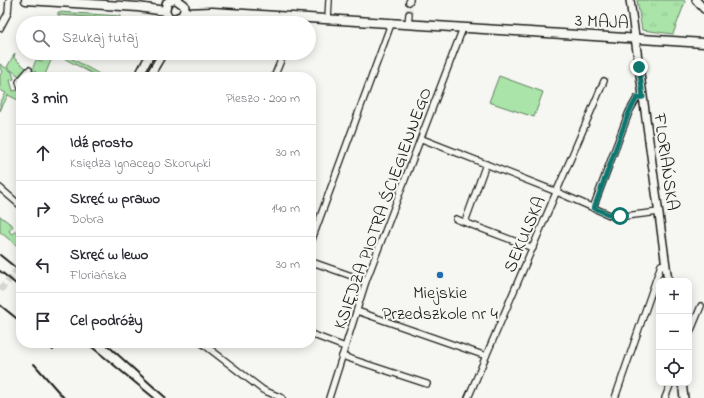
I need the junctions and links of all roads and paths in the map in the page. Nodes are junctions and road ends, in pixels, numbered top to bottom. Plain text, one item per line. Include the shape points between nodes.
1 (9, 0) edge
2 (26, 0) edge
3 (329, 0) edge
4 (630, 0) edge
5 (696, 0) edge
6 (57, 1) edge
7 (117, 3) edge
8 (181, 9) edge
9 (704, 9) edge
10 (168, 12) edge
11 (409, 14) tunnel mouth
12 (250, 16) edge
13 (316, 19) edge
14 (328, 19) junction
15 (391, 24) junction
16 (408, 24) junction
17 (0, 28) edge
18 (464, 28) junction
19 (635, 39) junction
20 (704, 43) edge
21 (147, 60) edge
22 (159, 60) edge
23 (281, 60) edge
24 (141, 72) edge
25 (152, 72) edge
26 (276, 72) edge
27 (604, 81) dead end
28 (643, 97) junction
29 (422, 139) junction
30 (486, 164) junction
31 (0, 188) edge
32 (557, 192) junction
33 (16, 202) edge
34 (594, 208) junction
35 (659, 212) junction
36 (456, 219) dead end
37 (465, 222) junction
38 (316, 228) edge
39 (533, 248) junction
40 (316, 263) edge
41 (663, 265) junction
42 (659, 278) edge
43 (667, 278) edge
44 (366, 281) junction
45 (656, 288) edge
46 (701, 306) dead end
47 (357, 311) junction
48 (692, 328) edge
49 (316, 336) edge
50 (345, 347) junction
51 (208, 348) edge
52 (342, 356) junction
53 (486, 356) junction
54 (427, 384) dead end
55 (670, 386) edge
56 (682, 386) edge
57 (282, 398) edge
58 (329, 398) edge
59 (468, 398) edge
60 (615, 398) edge
61 (664, 398) edge
62 (684, 398) edge

1 - 17 street via 8,12
2 - 6 main road
3 - 14 street
4 - 19 street, FLORIAŃSKA
5 - 9 street
6 - 7 main road
7 - 10 main road
8 - 12 main road, 3 MAJA
11 - 16 street
13 - 14 main road, 3 MAJA
14 - 15 main road, 3 MAJA
15 - 16 main road, 3 MAJA
15 - 38 street
16 - 18 main road, 3 MAJA
18 - 19 main road, 3 MAJA
18 - 29 street, KSIĘDZA PIOTRA ŚCIEGIENNEGO
19 - 20 main road, 3 MAJA
19 - 28 street, FLORIAŃSKA
21 - 24 street
22 - 25 street
23 - 26 street
27 - 32 street, SEKULSKA
28 - 34 street via 637,98 629,112
28 - 35 street, FLORIAŃSKA
29 - 30 street
29 - 44 street, KSIĘDZA PIOTRA ŚCIEGIENNEGO
30 - 32 street
30 - 37 street
31 - 33 street
32 - 34 street
32 - 39 street, SEKULSKA
34 - 35 street via 620,216
35 - 41 street, FLORIAŃSKA
36 - 37 street
37 - 39 street
39 - 53 street, SEKULSKA
40 - 44 street
41 - 42 street
41 - 43 street, FLORIAŃSKA
44 - 47 street, KSIĘDZA PIOTRA ŚCIEGIENNEGO
45 - 60 street
46 - 48 street
47 - 50 street, KSIĘDZA PIOTRA ŚCIEGIENNEGO
47 - 53 street
49 - 50 street
50 - 52 street, KSIĘDZA PIOTRA ŚCIEGIENNEGO
51 - 57 street via 263,390
52 - 54 street
52 - 58 street, KSIĘDZA PIOTRA ŚCIEGIENNEGO
53 - 59 street, SEKULSKA
55 - 61 street
56 - 62 street

